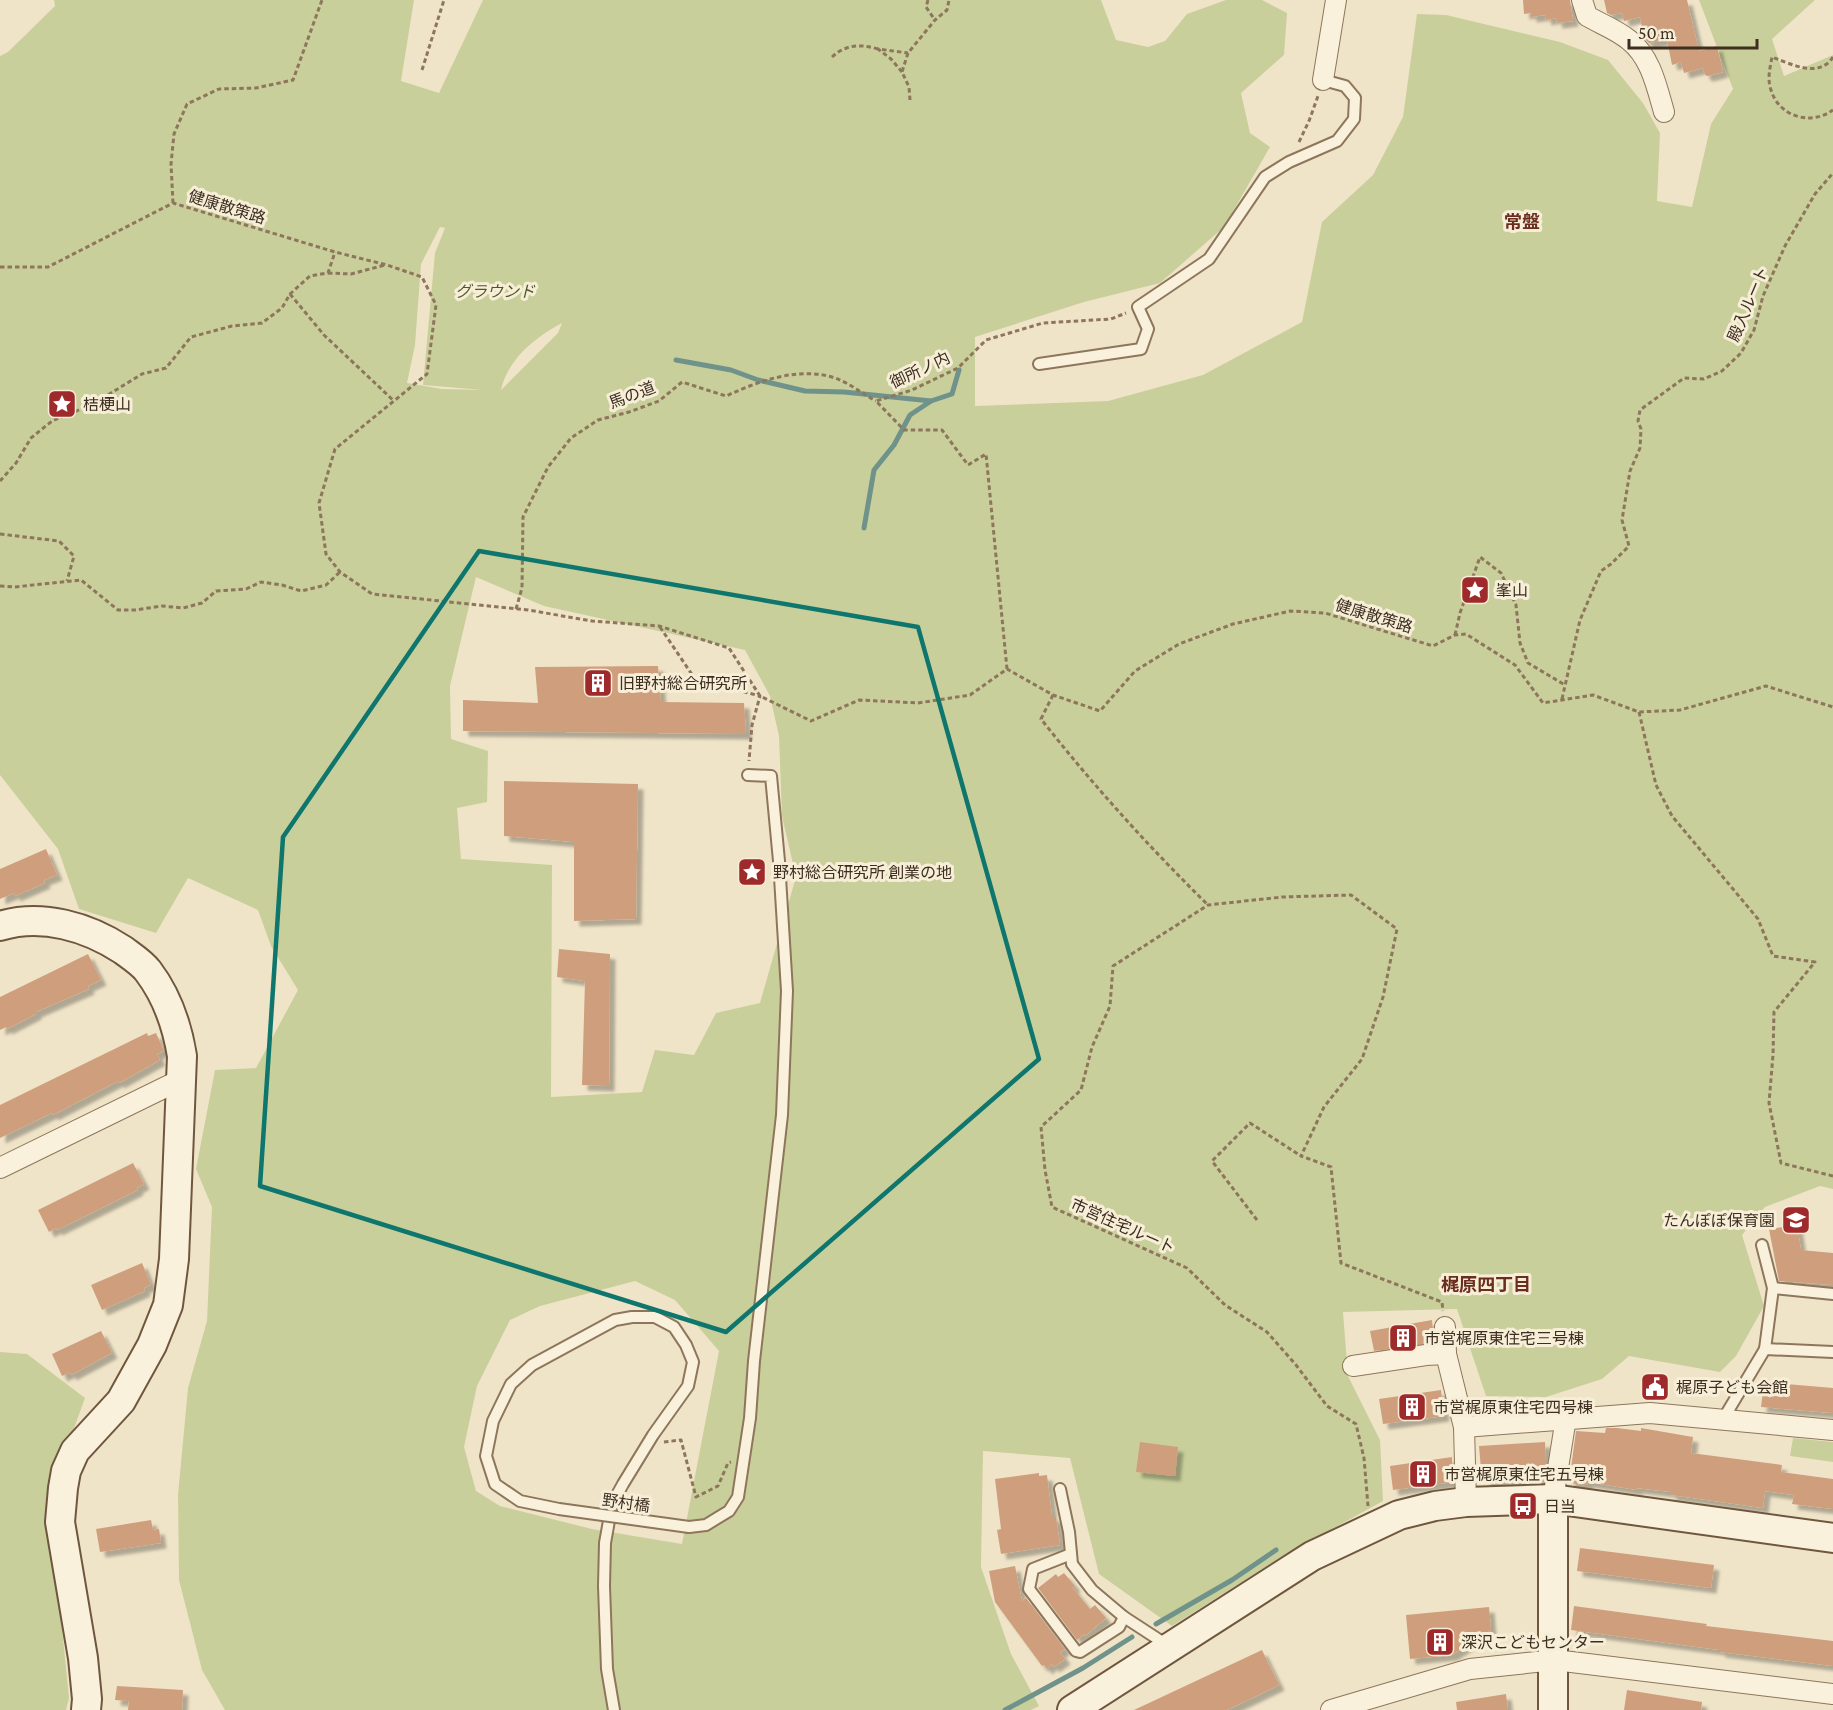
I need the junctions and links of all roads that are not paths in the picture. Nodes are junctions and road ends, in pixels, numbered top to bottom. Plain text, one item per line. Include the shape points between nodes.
1 (1336, 0) edge
2 (1582, 0) edge
3 (1323, 80) joint
4 (1664, 112) dead end
5 (1040, 364) dead end
6 (748, 775) road end
7 (0, 926) edge
8 (182, 1079) junction
9 (0, 1168) edge
10 (1762, 1245) dead end
11 (1773, 1288) junction
12 (1833, 1294) edge
13 (1446, 1327) road end
14 (1765, 1349) junction
15 (1833, 1352) edge
16 (1446, 1354) junction
17 (1353, 1366) dead end
18 (1566, 1418) junction
19 (1722, 1420) junction
20 (1464, 1427) junction
21 (1833, 1430) edge
22 (1060, 1489) dead end
23 (1553, 1499) junction
24 (1466, 1502) junction
25 (1833, 1538) edge
26 (1071, 1554) junction
27 (1124, 1617) junction
28 (1170, 1647) junction
29 (1555, 1660) junction
30 (1833, 1694) edge
31 (86, 1710) edge
32 (614, 1710) edge
33 (1072, 1710) edge
34 (1331, 1710) edge
35 (1553, 1710) edge

1 - 3 street
2 - 4 street via 1587,16 1630,40 1639,50 1654,79
3 - 5 lane via 1345,86 1355,98 1354,119 1337,141 1264,177 1209,259 1138,307 1149,329 1142,349
6 - 32 lane, 野村橋, bridge via 771,776 787,991 782,1115 738,1497 729,1511 706,1525 689,1527 559,1509 520,1501 495,1484 486,1456 493,1421 511,1384 532,1365 615,1320 632,1317 655,1317 674,1327 686,1345 693,1362 688,1386 612,1504 605,1543 604,1586 607,1669
7 - 8 street via 13,922 59,922 102,936 146,969 178,1030
8 - 9 street
8 - 31 street via 174,1259 168,1305 152,1346 121,1401 75,1452 63,1488 60,1522 83,1658
10 - 11 lane
11 - 12 lane
11 - 14 lane
13 - 16 street
14 - 15 lane
14 - 19 lane
16 - 17 street
16 - 20 street
18 - 19 street via 1650,1413
18 - 20 street
18 - 23 street
19 - 21 street
20 - 24 street
22 - 26 lane
23 - 24 street
23 - 25 street
23 - 29 street
24 - 28 street via 1399,1515 1312,1556
26 - 27 lane via 1072,1564 1092,1590
26 - 27 lane via 1033,1569 1029,1589 1076,1651 1119,1627
27 - 28 lane
28 - 33 street
29 - 30 street
29 - 34 street via 1470,1669
29 - 35 street

